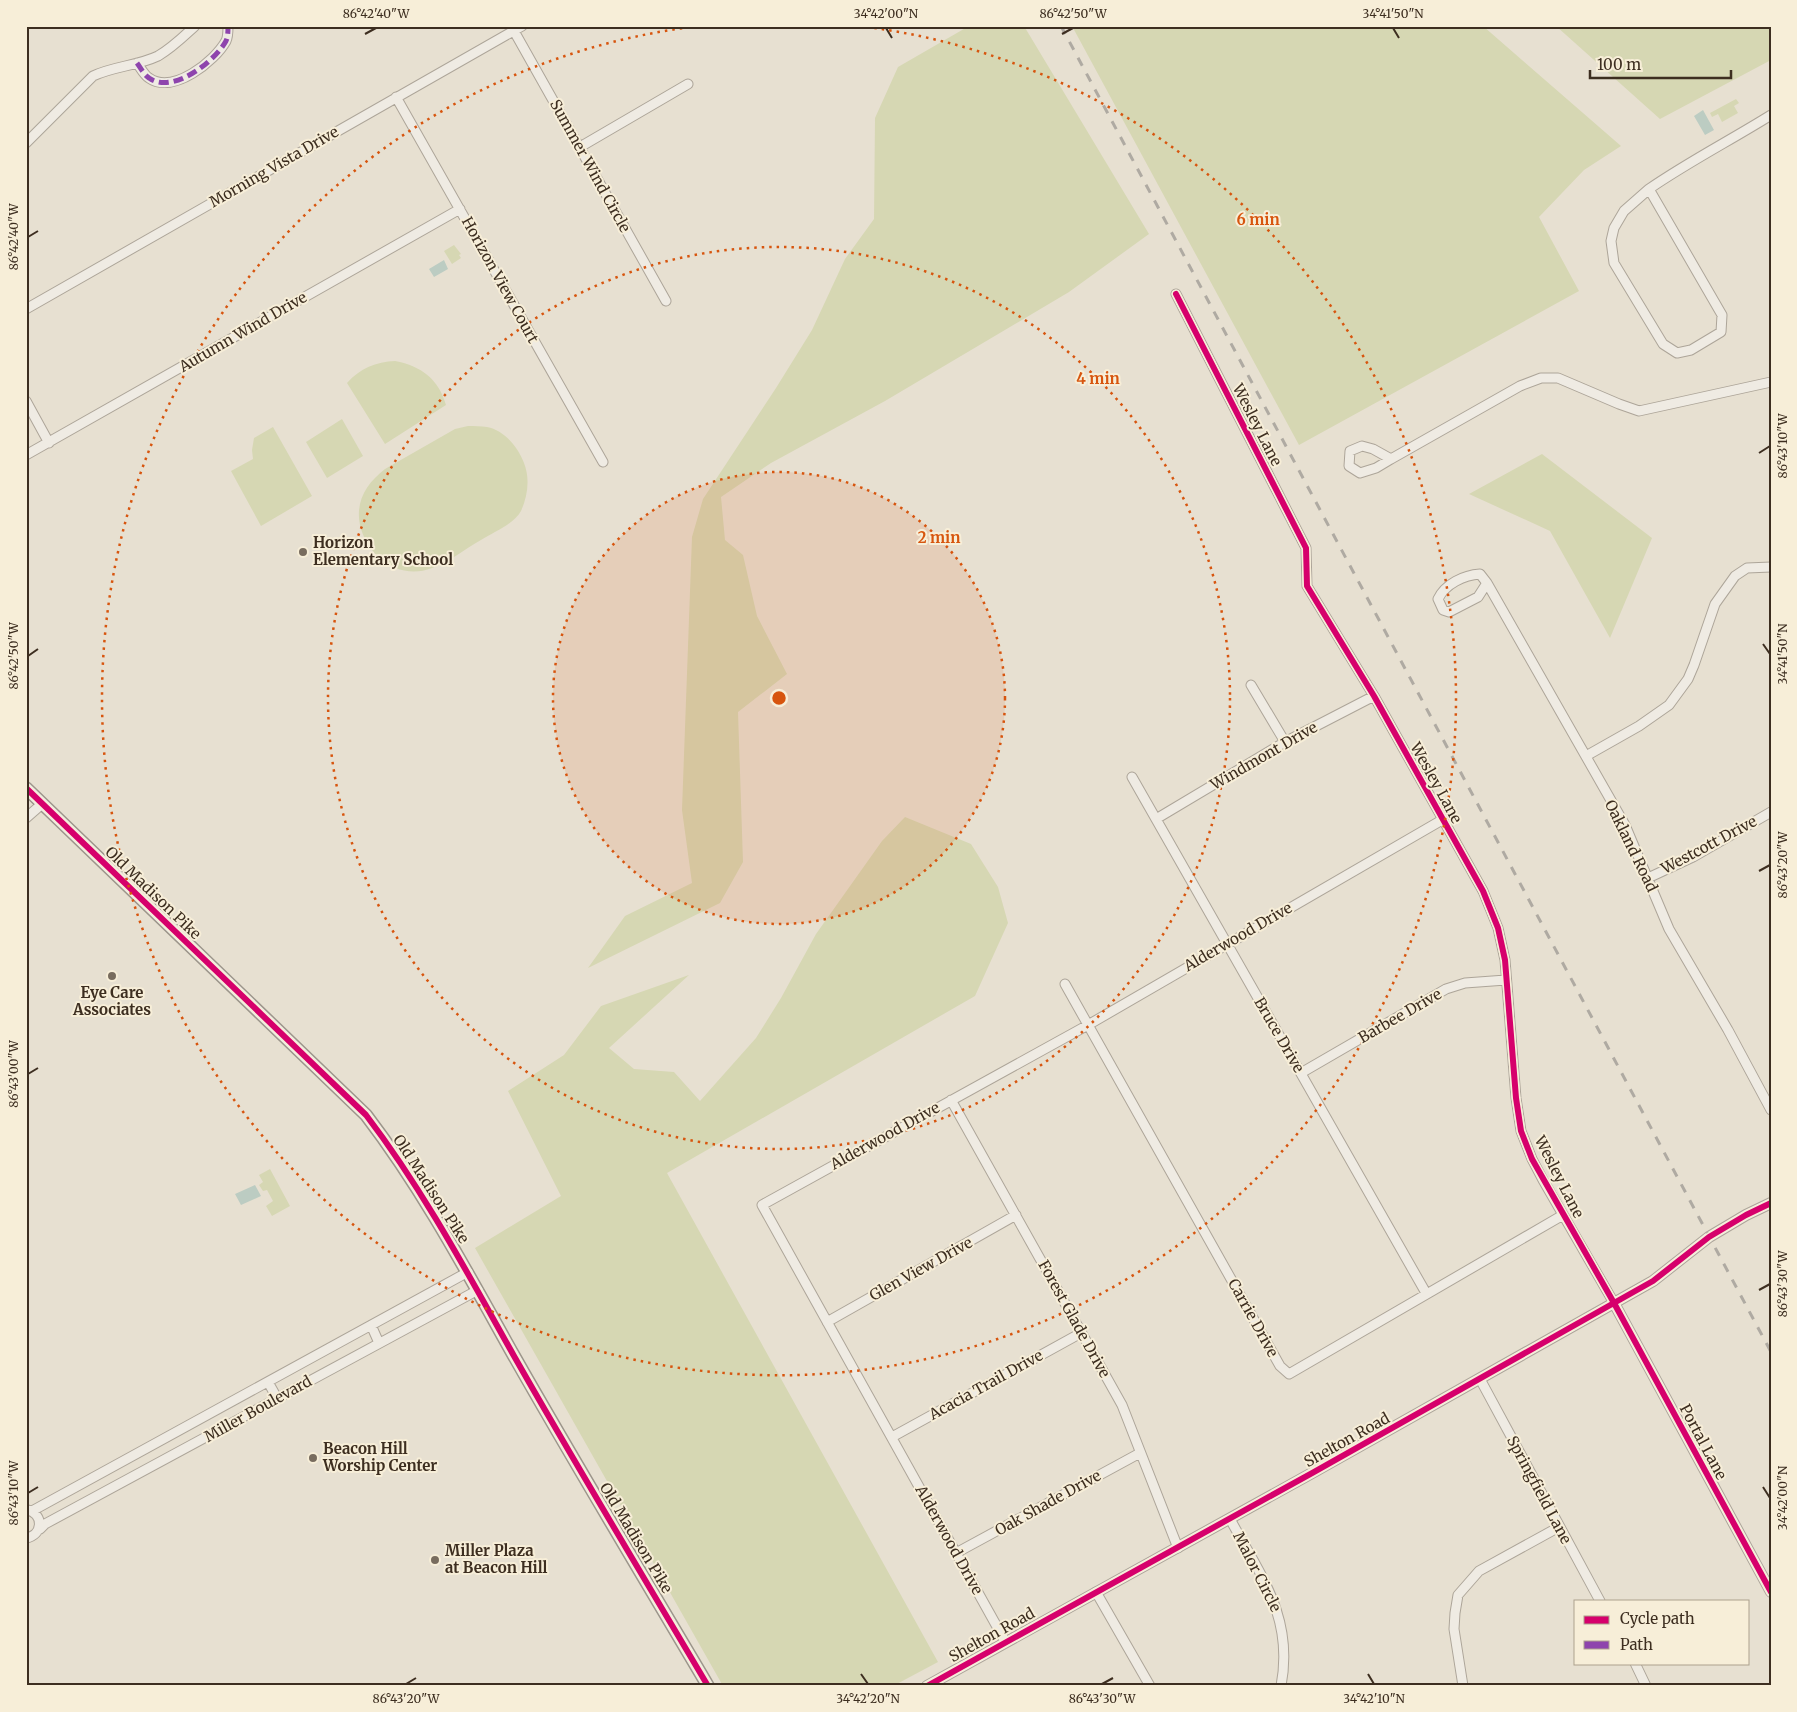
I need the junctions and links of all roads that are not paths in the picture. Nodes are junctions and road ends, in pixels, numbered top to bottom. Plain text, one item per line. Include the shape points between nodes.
1 (195, 26) edge
2 (228, 26) edge
3 (518, 29) edge
4 (137, 63) junction
5 (688, 84) dead end
6 (396, 97) junction
7 (1771, 114) edge
8 (26, 143) edge
9 (580, 147) junction
10 (1649, 189) junction
11 (460, 209) junction
12 (1176, 294) dead end
13 (666, 301) dead end
14 (26, 309) edge
15 (1771, 382) edge
16 (26, 401) edge
17 (49, 443) junction
18 (26, 455) edge
19 (1391, 459) dead end
20 (603, 462) dead end
21 (1771, 567) edge
22 (1487, 583) junction
23 (1251, 686) dead end
24 (1374, 696) junction
25 (1285, 742) junction
26 (1586, 756) junction
27 (1132, 777) dead end
28 (26, 788) edge
29 (42, 804) junction
30 (1771, 812) edge
31 (26, 818) edge
32 (1156, 819) junction
33 (1442, 820) junction
34 (1648, 878) junction
35 (1227, 944) junction
36 (1506, 980) junction
37 (1066, 984) dead end
38 (1088, 1025) junction
39 (1301, 1074) junction
40 (951, 1100) junction
41 (1771, 1110) edge
42 (1771, 1203) edge
43 (1016, 1215) junction
44 (1563, 1215) junction
45 (468, 1272) junction
46 (478, 1290) junction
47 (1426, 1293) junction
48 (1614, 1303) junction
49 (827, 1322) junction
50 (371, 1325) junction
51 (1081, 1333) junction
52 (379, 1343) junction
53 (1480, 1379) junction
54 (268, 1382) junction
55 (277, 1398) junction
56 (892, 1437) junction
57 (1140, 1453) junction
58 (29, 1510) edge
59 (1230, 1519) junction
60 (1559, 1527) junction
61 (40, 1528) junction
62 (28, 1540) edge
63 (1178, 1548) junction
64 (956, 1554) junction
65 (1096, 1592) junction
66 (1771, 1592) edge
67 (1599, 1600) edge
68 (1006, 1641) junction
69 (1635, 1664) edge
70 (945, 1681) edge
71 (708, 1686) edge
72 (927, 1686) edge
73 (1150, 1686) edge
74 (1281, 1686) edge
75 (1463, 1686) edge
76 (1646, 1686) edge

1 - 4 street via 157,56
2 - 4 street via 227,40 209,62 178,81 160,82 149,78
3 - 6 street, Morning Vista Drive
3 - 9 street, Summer Wind Circle
4 - 8 street via 93,76
5 - 9 street
6 - 11 street, Horizon View Court
6 - 14 street, Morning Vista Drive
7 - 10 street
9 - 13 street, Summer Wind Circle
10 - 10 street via 1722,315 1721,332 1691,350 1676,353 1663,344 1614,263 1611,242 1614,228 1624,211
11 - 17 street, Autumn Wind Drive
11 - 20 street, Horizon View Court
12 - 24 street, Wesley Lane via 1306,548 1307,586
15 - 19 street via 1639,411 1558,378 1541,378 1520,386
16 - 17 street
17 - 18 street, Autumn Wind Drive
21 - 26 street via 1747,568 1734,576 1714,604 1688,679 1669,705
22 - 22 street via 1478,597 1466,604 1448,612 1440,606 1441,592 1469,575 1480,574
22 - 26 street, Oakland Road
23 - 25 street
24 - 25 street, Windmont Drive
24 - 33 street, Wesley Lane
25 - 32 street, Windmont Drive
26 - 34 street, Oakland Road via 1625,825
27 - 32 street, Bruce Drive
28 - 29 main road, Old Madison Pike
29 - 31 street
29 - 45 main road, Old Madison Pike via 366,1115 423,1196
30 - 34 street, Westcott Drive via 1693,857
32 - 35 street, Bruce Drive
33 - 35 street, Alderwood Drive
33 - 36 street, Wesley Lane via 1483,891 1498,928
34 - 41 street, Oakland Road via 1670,929
35 - 38 street, Alderwood Drive
35 - 39 street, Bruce Drive
36 - 39 street, Barbee Drive via 1465,983 1446,989
36 - 44 street, Wesley Lane via 1521,1131 1532,1159
37 - 38 street, Carrie Drive
38 - 40 street, Alderwood Drive
38 - 47 street, Carrie Drive via 1280,1366 1289,1374
39 - 47 street, Bruce Drive
40 - 43 street, Forest Glade Drive
40 - 49 street, Alderwood Drive via 762,1205
42 - 48 street, Shelton Road via 1709,1237 1653,1281
43 - 49 street, Glen View Drive
43 - 51 street, Forest Glade Drive
44 - 47 street, Carrie Drive
44 - 48 street, Wesley Lane
45 - 46 main road, Old Madison Pike
45 - 50 street, Miller Boulevard
46 - 52 street, Miller Boulevard
46 - 71 main road, Old Madison Pike
48 - 53 street, Shelton Road
48 - 66 street, Portal Lane
49 - 56 street, Alderwood Drive
50 - 52 street
50 - 54 street, Miller Boulevard
51 - 56 street, Acacia Trail Drive
51 - 57 street, Forest Glade Drive via 1122,1405
52 - 55 street, Miller Boulevard
53 - 59 street, Shelton Road
53 - 60 street, Springfield Lane
54 - 55 street
54 - 58 street, Miller Boulevard
55 - 61 street, Miller Boulevard
56 - 64 street, Alderwood Drive
57 - 63 street, Forest Glade Drive
57 - 64 street, Oak Shade Drive
58 - 61 street via 39,1518
59 - 63 street, Shelton Road
59 - 74 street, Malor Circle via 1279,1616 1285,1645
60 - 67 street, Springfield Lane
60 - 75 street via 1479,1572 1458,1595 1454,1629
61 - 62 street, Miller Boulevard
63 - 65 street, Shelton Road
64 - 68 street, Alderwood Drive
65 - 68 street, Shelton Road
65 - 73 street
68 - 70 street, Shelton Road
69 - 76 street
70 - 72 street, Shelton Road

